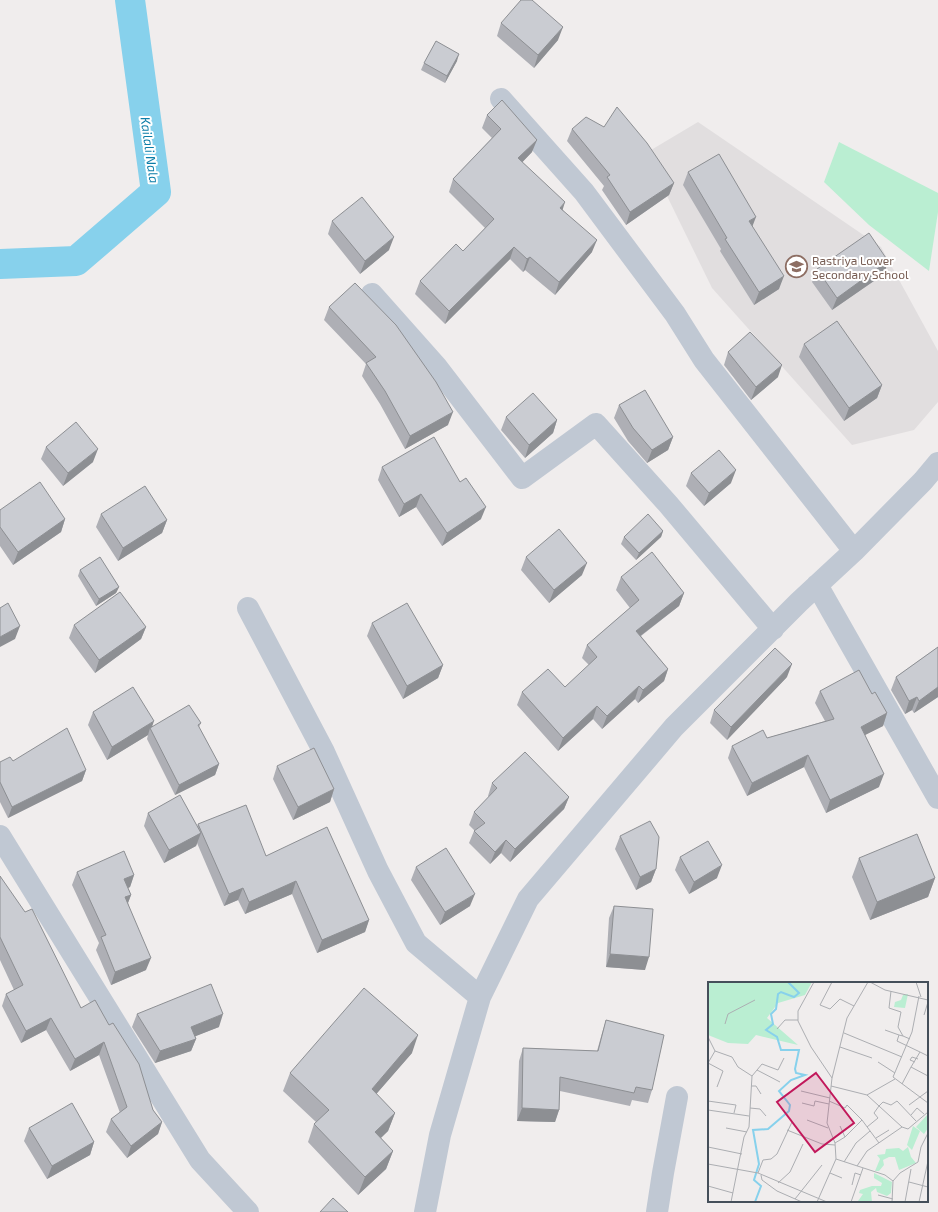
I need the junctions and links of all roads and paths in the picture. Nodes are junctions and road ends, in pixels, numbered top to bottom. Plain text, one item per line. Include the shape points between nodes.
1 (501, 99) edge
2 (372, 294) dead end
3 (938, 463) edge
4 (854, 551) junction
5 (817, 585) junction
6 (248, 608) dead end
7 (773, 629) junction
8 (938, 798) edge
9 (0, 836) edge
10 (480, 997) junction
11 (677, 1097) dead end
12 (248, 1212) edge
13 (425, 1212) edge
14 (658, 1212) edge

1 - 4 street via 584,192 675,314 704,360
2 - 7 street via 436,366 522,478 596,424 668,504
3 - 4 street via 923,482
4 - 5 street
5 - 7 street
5 - 8 street
6 - 10 street via 324,752 378,871 416,943
7 - 10 street via 674,727 528,899
9 - 12 street via 200,1160
10 - 13 street via 440,1135
11 - 14 street

